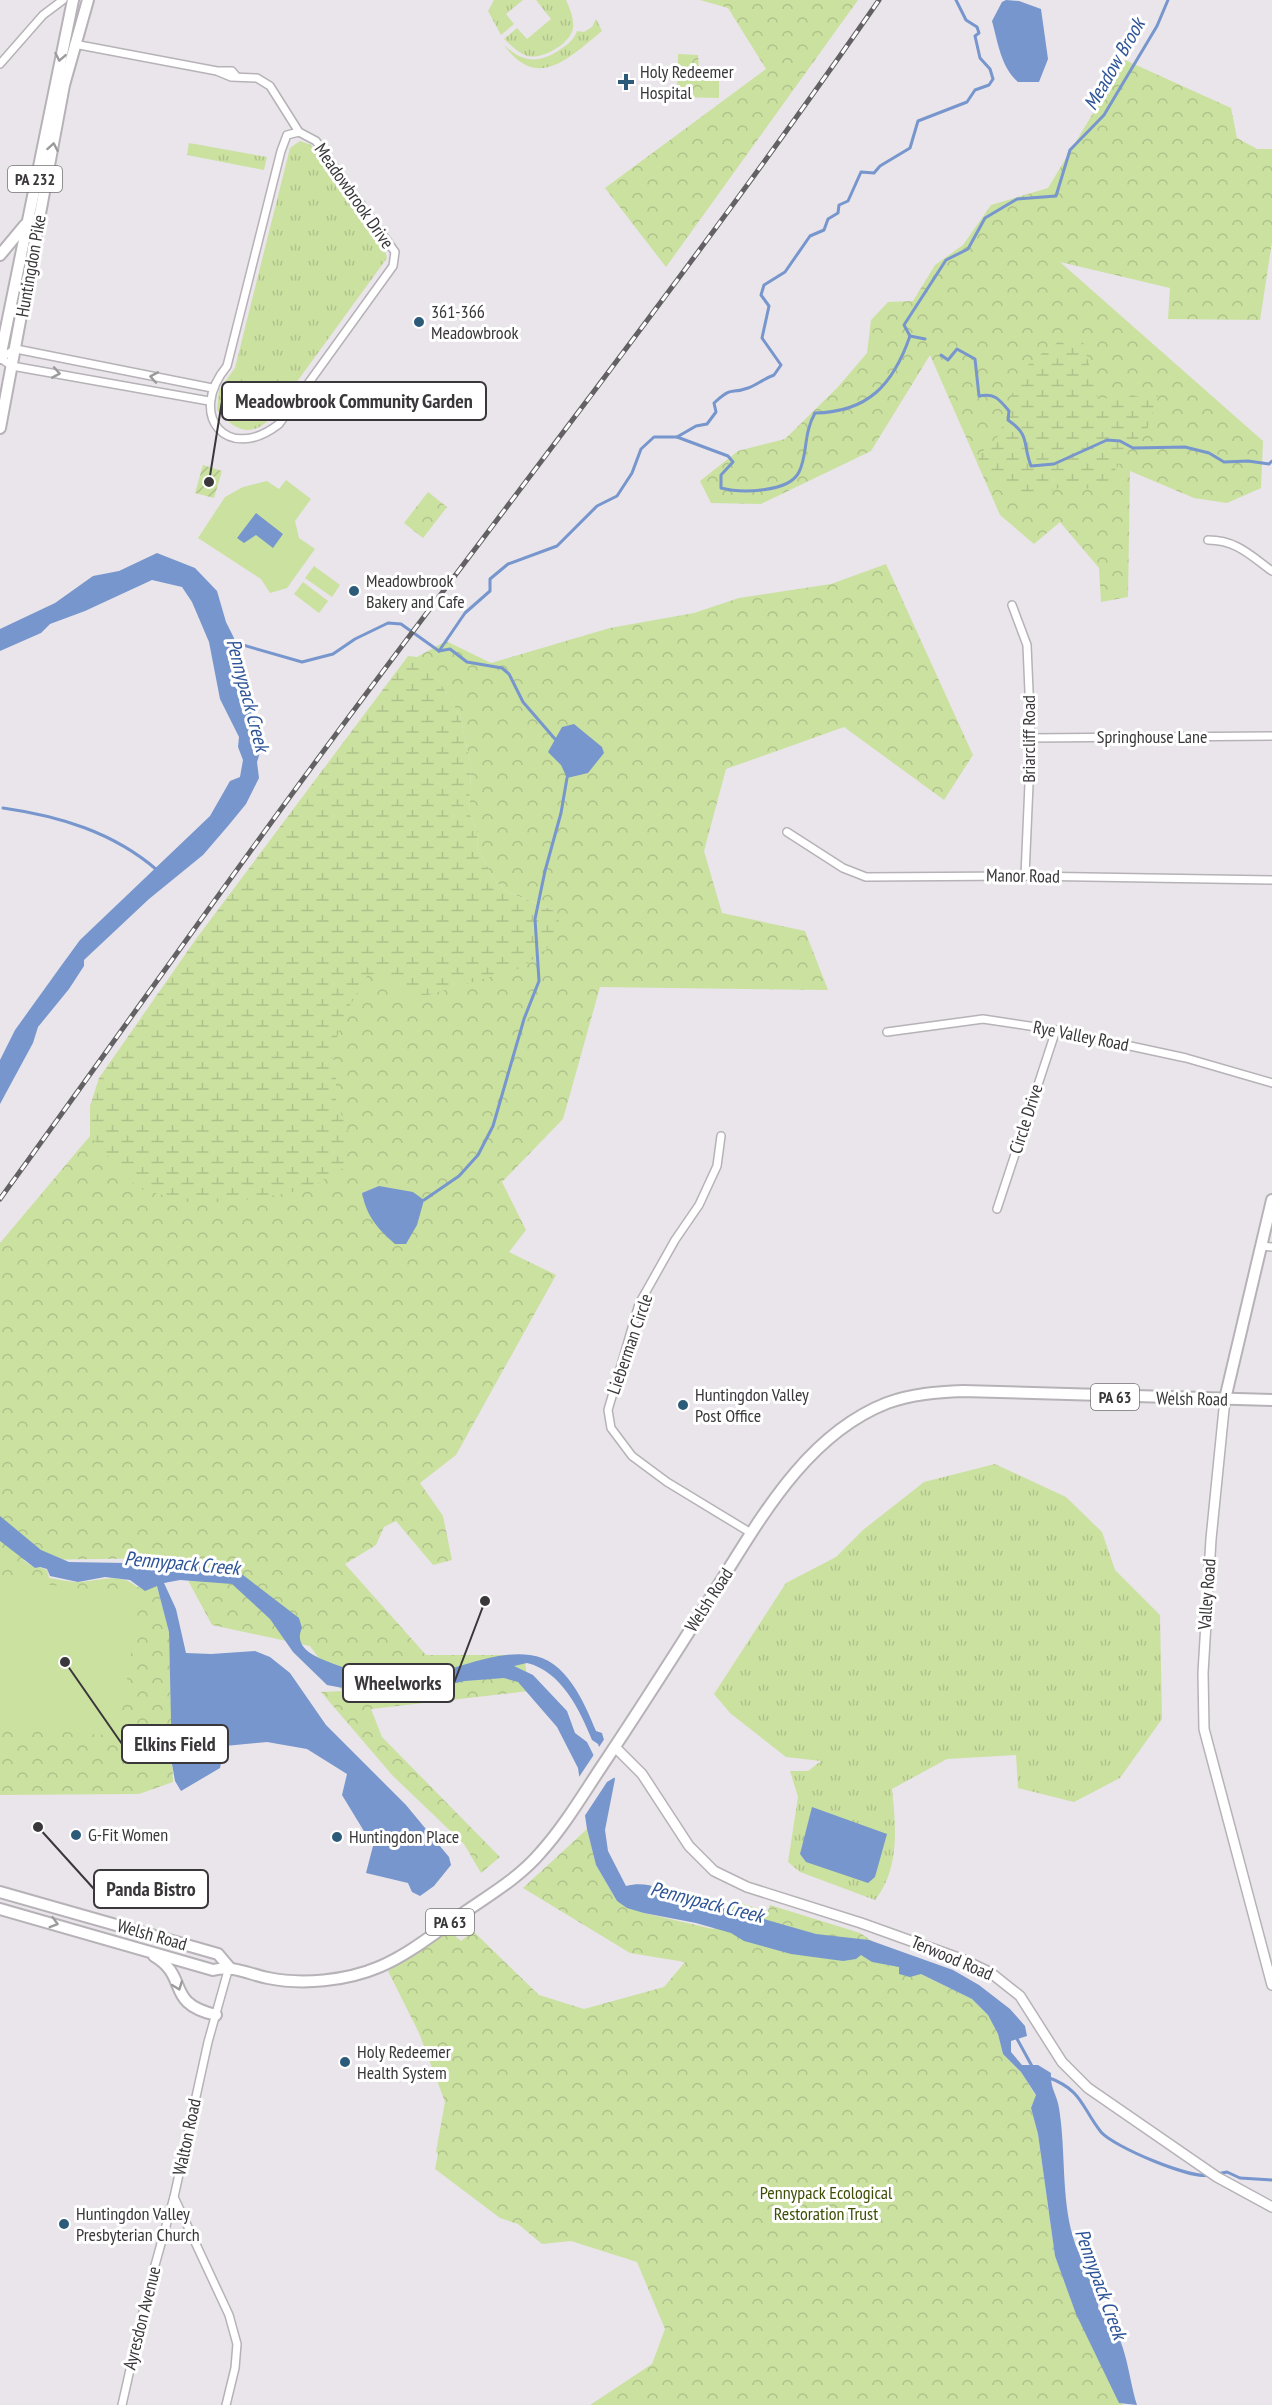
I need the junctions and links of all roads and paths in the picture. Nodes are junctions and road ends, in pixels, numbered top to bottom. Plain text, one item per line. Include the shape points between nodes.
1 (63, 0) edge
2 (73, 0) edge
3 (88, 0) edge
4 (74, 44) junction
5 (0, 64) edge
6 (299, 132) junction
7 (27, 223) junction
8 (0, 255) edge
9 (16, 349) junction
10 (0, 358) edge
11 (12, 366) junction
12 (212, 387) junction
13 (209, 401) junction
14 (0, 428) edge
15 (1208, 540) dead end
16 (1272, 571) edge
17 (1012, 605) dead end
18 (1272, 736) edge
19 (1031, 738) junction
20 (787, 832) dead end
21 (1025, 876) junction
22 (1272, 880) edge
23 (1056, 1030) junction
24 (887, 1032) dead end
25 (1272, 1083) edge
26 (721, 1136) dead end
27 (1272, 1200) edge
28 (996, 1209) dead end
29 (1267, 1246) edge
30 (1225, 1399) junction
31 (1272, 1400) edge
32 (752, 1533) junction
33 (613, 1750) junction
34 (0, 1892) edge
35 (0, 1909) edge
36 (144, 1949) junction
37 (229, 1966) junction
38 (1272, 1985) edge
39 (216, 2015) junction
40 (174, 2197) junction
41 (1272, 2207) edge
42 (122, 2405) edge
43 (226, 2405) edge

1 - 5 street via 44,15
2 -> 7 main road, Huntingdon Pike / PA 232
3 - 4 main road, Huntingdon Pike / PA 232
4 - 6 street, Meadowbrook Drive via 222,75 257,78 270,86
9 -> 4 main road, Huntingdon Pike / PA 232
6 - 12 street, Meadowbrook Drive via 287,135 227,366
6 - 13 street, Meadowbrook Drive via 316,141 389,240 395,252 393,266 279,424 264,436 246,440 220,431 212,420
7 - 8 main road
7 - 10 main road, Huntingdon Pike / PA 232
9 - 11 main road, Huntingdon Pike / PA 232
12 -> 9 street
11 -> 13 street
11 - 14 main road, Huntingdon Pike / PA 232
12 - 13 street, Meadowbrook Drive
15 - 16 street via 1237,545
17 - 19 street, Briarcliff Road via 1027,645
18 - 19 street, Springhouse Lane
19 - 21 street, Briarcliff Road
20 - 21 street, Manor Road via 843,868 866,877
21 - 22 street, Manor Road
23 - 24 street, Rye Valley Road via 983,1019
23 - 25 street, Rye Valley Road via 1193,1060
23 - 28 street, Circle Drive
26 - 32 street, Lieberman Circle via 717,1166 699,1205 639,1304 608,1410 611,1428 632,1456
27 - 29 main road, Valley Road
29 - 30 main road, Valley Road
30 - 31 main road, Welsh Road / PA 63
30 - 32 main road, Welsh Road / PA 63 via 963,1391 913,1396 886,1404 859,1419 803,1462
30 - 38 street, Valley Road via 1211,1539 1203,1729
32 - 33 main road, Welsh Road / PA 63
33 - 37 main road, Welsh Road / PA 63 via 552,1840 521,1872 385,1964 348,1976 296,1981 268,1978
33 - 41 street, Terwood Road via 642,1774 685,1840 714,1871 747,1887 861,1923 991,1973 1020,1996 1055,2052 1078,2080 1206,2170
34 - 37 main road, Welsh Road / PA 63 via 218,1954
35 -> 36 main road, Welsh Road / PA 63
36 - 37 main road, Welsh Road / PA 63 via 213,1970
36 -> 39 main road via 169,1968 188,2005
37 - 39 street, Walton Road
39 - 40 street, Walton Road
40 - 42 street, Ayresdon Avenue
40 - 43 street, Walton Road via 228,2315 237,2344

